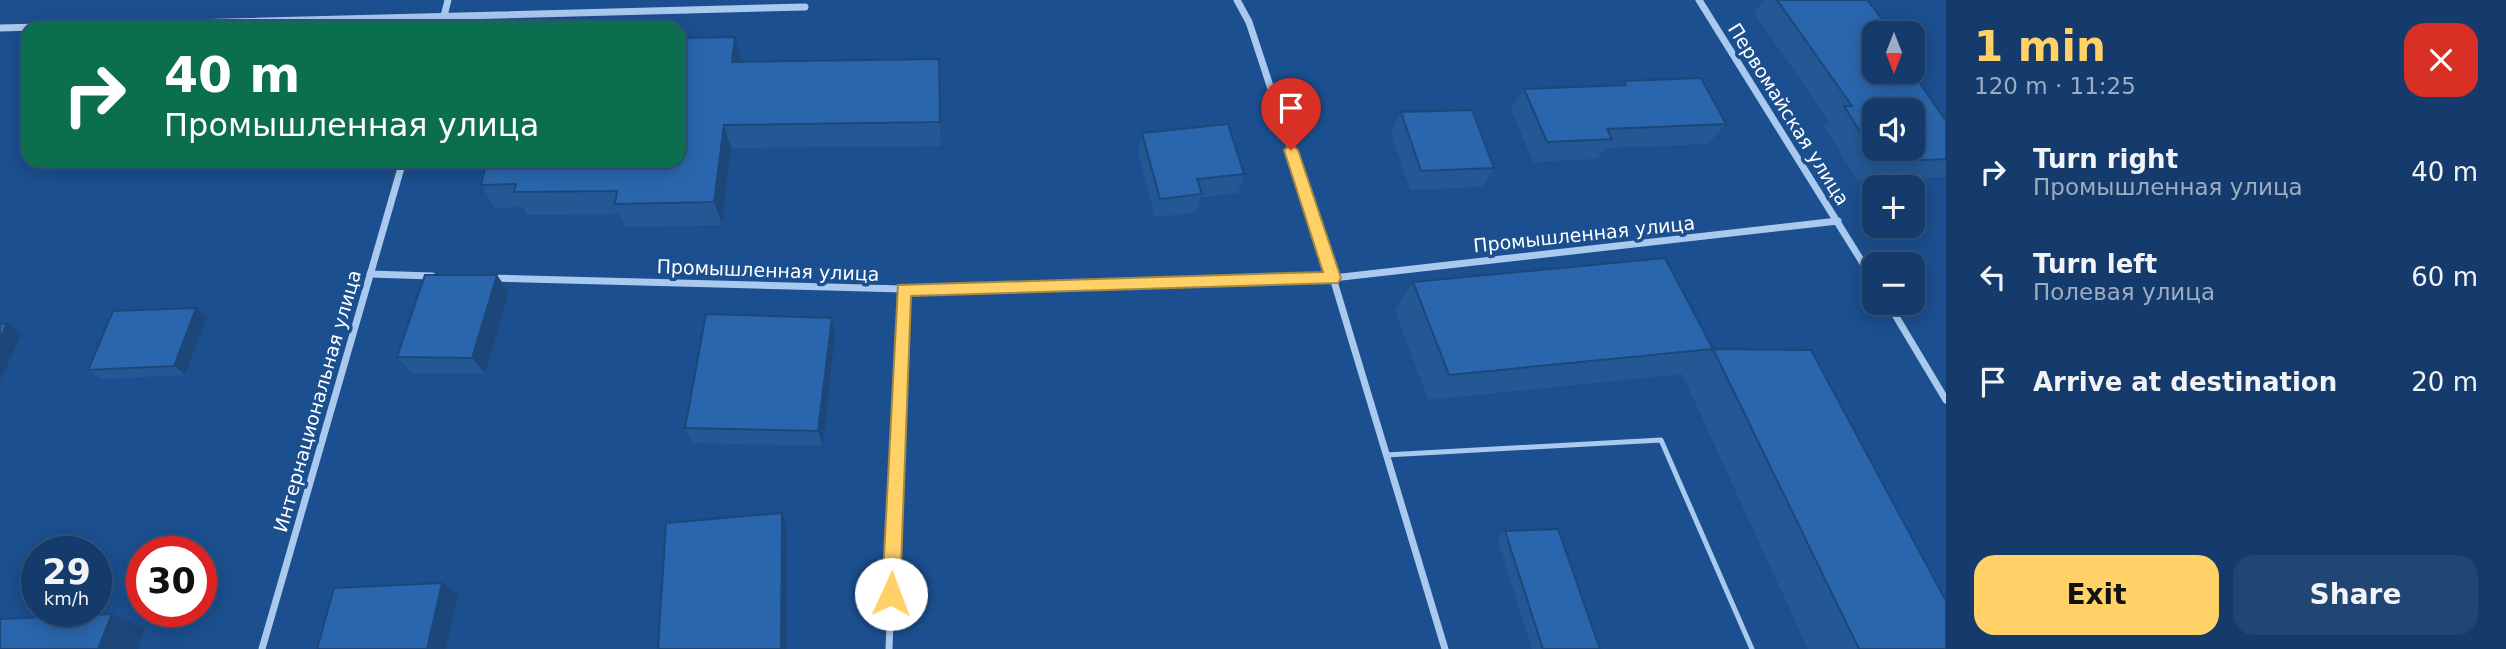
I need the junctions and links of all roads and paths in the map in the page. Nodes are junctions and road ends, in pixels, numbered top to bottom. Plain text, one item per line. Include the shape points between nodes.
1 (448, 0) edge
2 (1237, 0) edge
3 (1699, 0) edge
4 (805, 7) dead end
5 (445, 16) junction
6 (260, 21) edge
7 (443, 21) edge
8 (21, 27) edge
9 (0, 28) edge
10 (401, 168) edge
11 (1838, 220) junction
12 (1862, 261) edge
13 (370, 274) junction
14 (438, 276) edge
15 (479, 277) edge
16 (1333, 278) junction
17 (903, 289) junction
18 (1895, 315) edge
19 (1946, 400) edge
20 (1387, 455) junction
21 (262, 649) edge
22 (889, 649) edge
23 (1445, 649) edge
24 (1752, 649) edge

1 - 5 street
2 - 16 street via 1249,22
3 - 11 street, Первомайская улица
4 - 5 street
5 - 6 street
5 - 7 street
8 - 9 street
10 - 13 street, Интернациональная улица
11 - 12 street, Первомайская улица
11 - 16 street, Промышленная улица
13 - 14 street
13 - 21 street, Интернациональная улица
15 - 17 street, Промышленная улица
16 - 17 street, Промышленная улица
16 - 20 street
17 - 22 street
18 - 19 street
20 - 23 street
20 - 24 lane via 1661,440

